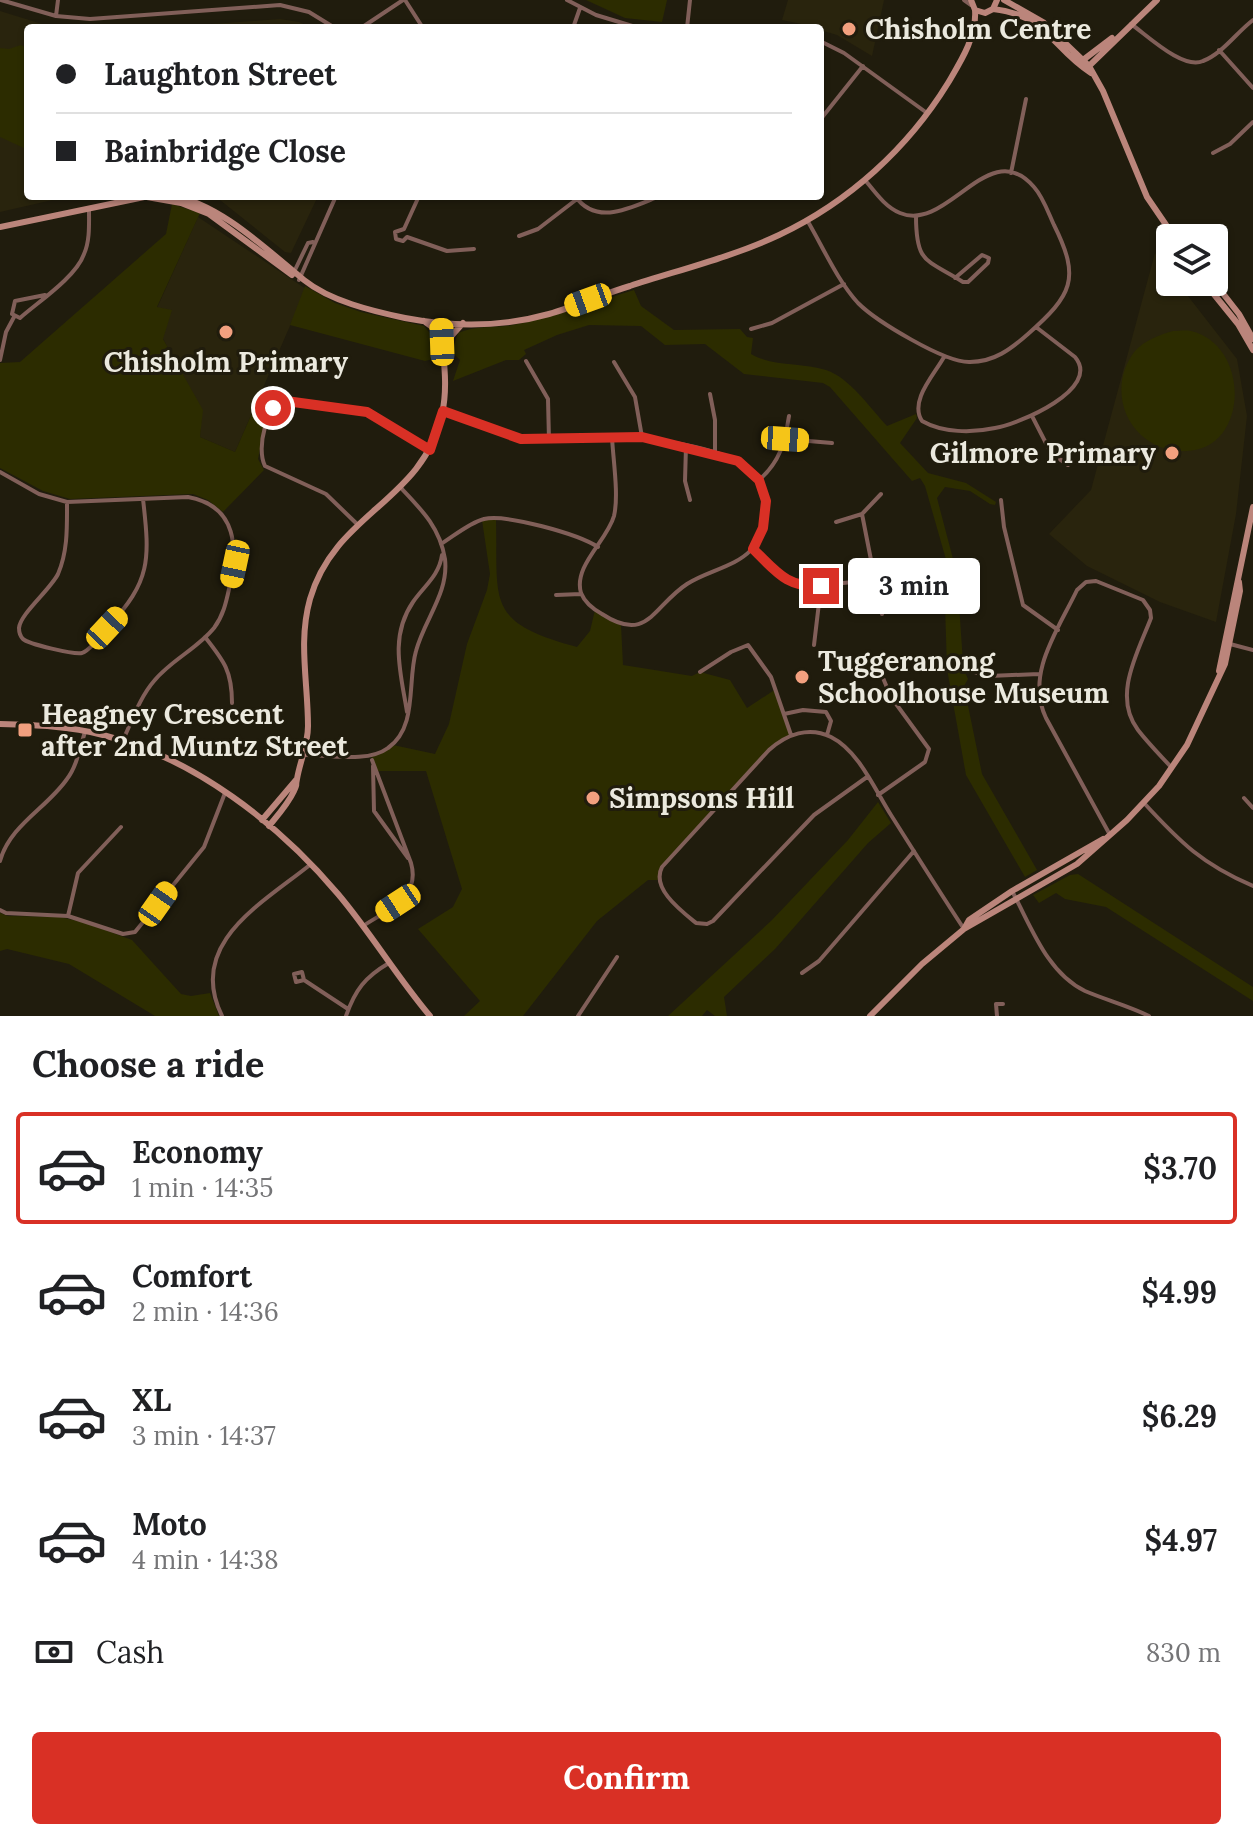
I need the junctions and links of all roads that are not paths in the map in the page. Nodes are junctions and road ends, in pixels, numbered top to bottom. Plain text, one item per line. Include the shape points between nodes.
1 (1, 0) edge
2 (58, 0) edge
3 (404, 0) edge
4 (567, 0) edge
5 (690, 0) edge
6 (997, 0) edge
7 (1004, 0) edge
8 (1157, 0) edge
9 (260, 3) edge
10 (970, 4) edge
11 (580, 7) junction
12 (991, 11) junction
13 (56, 16) junction
14 (1026, 16) junction
15 (1253, 20) edge
16 (1131, 23) junction
17 (329, 24) edge
18 (367, 24) edge
19 (420, 24) edge
20 (574, 24) edge
21 (621, 24) edge
22 (687, 24) edge
23 (976, 26) junction
24 (824, 43) edge
25 (1219, 50) junction
26 (863, 66) junction
27 (1086, 66) junction
28 (1253, 88) edge
29 (1026, 99) dead end
30 (927, 114) junction
31 (824, 115) edge
32 (1253, 122) edge
33 (1213, 153) dead end
34 (1011, 173) junction
35 (865, 180) junction
36 (127, 200) edge
37 (167, 200) edge
38 (187, 200) edge
39 (334, 200) edge
40 (417, 200) edge
41 (574, 200) edge
42 (579, 200) edge
43 (648, 200) edge
44 (90, 207) junction
45 (916, 216) junction
46 (807, 220) junction
47 (1165, 224) edge
48 (0, 227) edge
49 (404, 229) junction
50 (519, 236) dead end
51 (407, 237) junction
52 (474, 249) dead end
53 (298, 277) junction
54 (955, 278) junction
55 (844, 284) junction
56 (45, 295) junction
57 (1217, 296) edge
58 (1223, 296) edge
59 (14, 317) junction
60 (424, 321) junction
61 (1241, 322) junction
62 (444, 323) junction
63 (463, 323) junction
64 (1036, 327) junction
65 (751, 329) dead end
66 (1253, 339) edge
67 (444, 342) junction
68 (1253, 350) edge
69 (944, 357) junction
70 (0, 360) edge
71 (526, 361) dead end
72 (614, 362) dead end
73 (710, 394) dead end
74 (443, 411) junction
75 (789, 416) dead end
76 (1032, 416) junction
77 (612, 437) junction
78 (642, 437) junction
79 (785, 439) junction
80 (549, 440) junction
81 (832, 443) dead end
82 (686, 446) junction
83 (430, 450) junction
84 (715, 454) junction
85 (1068, 465) dead end
86 (0, 472) edge
87 (759, 480) junction
88 (401, 488) junction
89 (881, 494) dead end
90 (143, 499) junction
91 (690, 500) dead end
92 (1001, 500) dead end
93 (67, 502) junction
94 (1252, 509) edge
95 (862, 514) junction
96 (836, 522) dead end
97 (357, 524) junction
98 (442, 546) junction
99 (598, 547) junction
100 (753, 549) junction
101 (867, 577) junction
102 (821, 586) junction
103 (581, 594) junction
104 (556, 595) dead end
105 (882, 614) dead end
106 (1058, 630) junction
107 (205, 637) junction
108 (1227, 643) junction
109 (814, 645) dead end
110 (1253, 650) edge
111 (971, 671) dead end
112 (700, 672) dead end
113 (1039, 674) junction
114 (883, 678) dead end
115 (232, 703) dead end
116 (784, 714) junction
117 (408, 717) junction
118 (0, 724) edge
119 (85, 731) junction
120 (791, 735) junction
121 (827, 735) junction
122 (123, 741) junction
123 (305, 755) junction
124 (371, 758) junction
125 (1173, 768) junction
126 (867, 777) junction
127 (296, 780) junction
128 (225, 793) junction
129 (878, 795) junction
130 (1244, 798) dead end
131 (1144, 803) junction
132 (1253, 808) edge
133 (262, 820) junction
134 (269, 826) junction
135 (121, 827) dead end
136 (1110, 835) junction
137 (914, 851) junction
138 (0, 861) edge
139 (411, 863) junction
140 (311, 864) junction
141 (1253, 886) edge
142 (1012, 891) junction
143 (1017, 900) junction
144 (0, 910) edge
145 (68, 916) junction
146 (363, 926) junction
147 (964, 929) junction
148 (617, 957) dead end
149 (389, 963) junction
150 (802, 973) dead end
151 (304, 980) dead end
152 (996, 1004) junction
153 (1003, 1004) dead end
154 (989, 1005) dead end
155 (348, 1009) junction
156 (222, 1016) edge
157 (346, 1016) edge
158 (430, 1016) edge
159 (578, 1016) edge
160 (870, 1016) edge
161 (997, 1016) edge
162 (1149, 1016) edge

1 - 13 street
2 - 13 street
3 - 18 street
3 - 19 street
4 - 11 street
5 - 22 street
6 - 12 street
7 - 14 street
8 - 16 street
9 - 13 street via 113,19
9 - 17 street via 295,7
10 - 12 street
10 - 23 street
11 - 20 street
11 - 21 street
12 - 14 street
12 - 23 street
14 - 27 street
15 - 25 street
16 - 25 street via 1186,62 1204,61
16 - 27 street
23 - 30 street
24 - 26 street
25 - 28 street
26 - 30 street
26 - 31 street
27 - 47 street via 1103,91 1147,197
29 - 34 street
30 - 35 street
32 - 33 street
34 - 45 street via 982,177 937,210
34 - 64 street via 1038,191 1069,259 1066,292
35 - 45 street via 891,208
35 - 46 street
36 - 44 street
37 - 53 street via 209,214
38 - 53 street via 218,213
39 - 53 street
40 - 49 street
41 - 50 street via 538,229
42 - 43 street via 597,212 611,213
44 - 48 street
44 - 56 street via 81,262
45 - 54 street via 920,254
46 - 55 street
46 - 63 street via 749,247 550,313
49 - 51 street
49 - 51 street via 396,231 395,238
51 - 52 street via 447,251
53 - 60 street via 344,300
54 - 54 street via 982,255 989,258 968,282
55 - 65 street
55 - 69 street via 871,314
56 - 59 street via 20,318
56 - 59 street via 15,301
57 - 61 street
58 - 61 street
59 - 70 street
60 - 62 street
60 - 67 street
61 - 66 street
61 - 68 street
62 - 63 street
62 - 67 street
63 - 67 street
64 - 69 street via 992,358 968,362
64 - 76 street via 1075,357 1082,372 1062,396
67 - 74 street
69 - 76 street via 918,403 922,421 975,431
71 - 80 street via 548,399
72 - 78 street via 635,397
73 - 84 street
74 - 80 street via 505,435
74 - 83 street
75 - 79 street
76 - 85 street via 1051,453
77 - 78 street
77 - 80 street
77 - 99 street via 615,510
78 - 82 street
79 - 81 street
79 - 87 street via 777,460
82 - 84 street
82 - 91 street
83 - 88 street
83 - 97 street via 367,412 277,404 261,450 265,466 326,494
84 - 87 street via 738,461
86 - 93 street via 39,494
87 - 100 street via 765,519
88 - 97 street
88 - 98 street via 423,510
89 - 95 street
90 - 93 street
90 - 93 street via 148,550 137,590 88,649 76,653 26,641 19,627 58,574 66,547
90 - 107 street via 199,499 215,508 230,528 235,551 229,592 219,621
92 - 106 street via 1023,605
94 - 108 street
95 - 96 street
95 - 101 street via 872,565
97 - 123 street via 323,568 307,613
98 - 99 street via 489,518 563,531
98 - 117 street via 442,590 416,648
98 - 117 street via 438,571 411,605 398,635
99 - 103 street via 581,575
100 - 102 street via 789,582
100 - 103 street via 686,584 634,626 617,624 590,607
101 - 102 street
101 - 105 street via 877,589
102 - 109 street
103 - 104 street
106 - 113 street
106 - 125 street via 1086,582 1096,581 1147,603 1151,618 1128,679 1127,707 1138,731
107 - 115 street via 226,665
107 - 122 street via 153,682
108 - 110 street
108 - 125 street via 1225,664
111 - 113 street via 989,676
112 - 116 street via 748,645 766,666
113 - 136 street via 1041,708
114 - 129 street via 929,749 925,762
116 - 120 street
116 - 121 street via 826,712 831,721
117 - 124 street via 396,741
118 - 119 street
119 - 122 street
119 - 138 street via 68,778 14,833
120 - 121 street
120 - 126 street via 769,750 660,871 660,887 696,923 715,919 814,815
121 - 126 street via 850,752
122 - 128 street
123 - 124 street
123 - 127 street
124 - 139 street
124 - 139 street via 374,811
125 - 131 street
126 - 129 street
127 - 133 street
127 - 134 street via 294,792
128 - 133 street
128 - 145 street via 204,847 138,931 123,934
129 - 137 street
130 - 132 street
131 - 136 street
131 - 141 street via 1194,854
133 - 134 street
134 - 140 street
135 - 145 street via 78,873
136 - 142 street
136 - 143 street via 1077,864
137 - 147 street
137 - 150 street via 819,961
139 - 146 street via 407,895
140 - 146 street
140 - 156 street via 222,943 212,974
142 - 143 street
142 - 147 street
143 - 147 street
143 - 162 street via 1064,976 1085,991
144 - 145 street
146 - 149 street
147 - 160 street
148 - 159 street
149 - 155 street via 359,985
149 - 158 street
151 - 155 street
152 - 153 street
152 - 154 street
152 - 161 street
155 - 157 street

